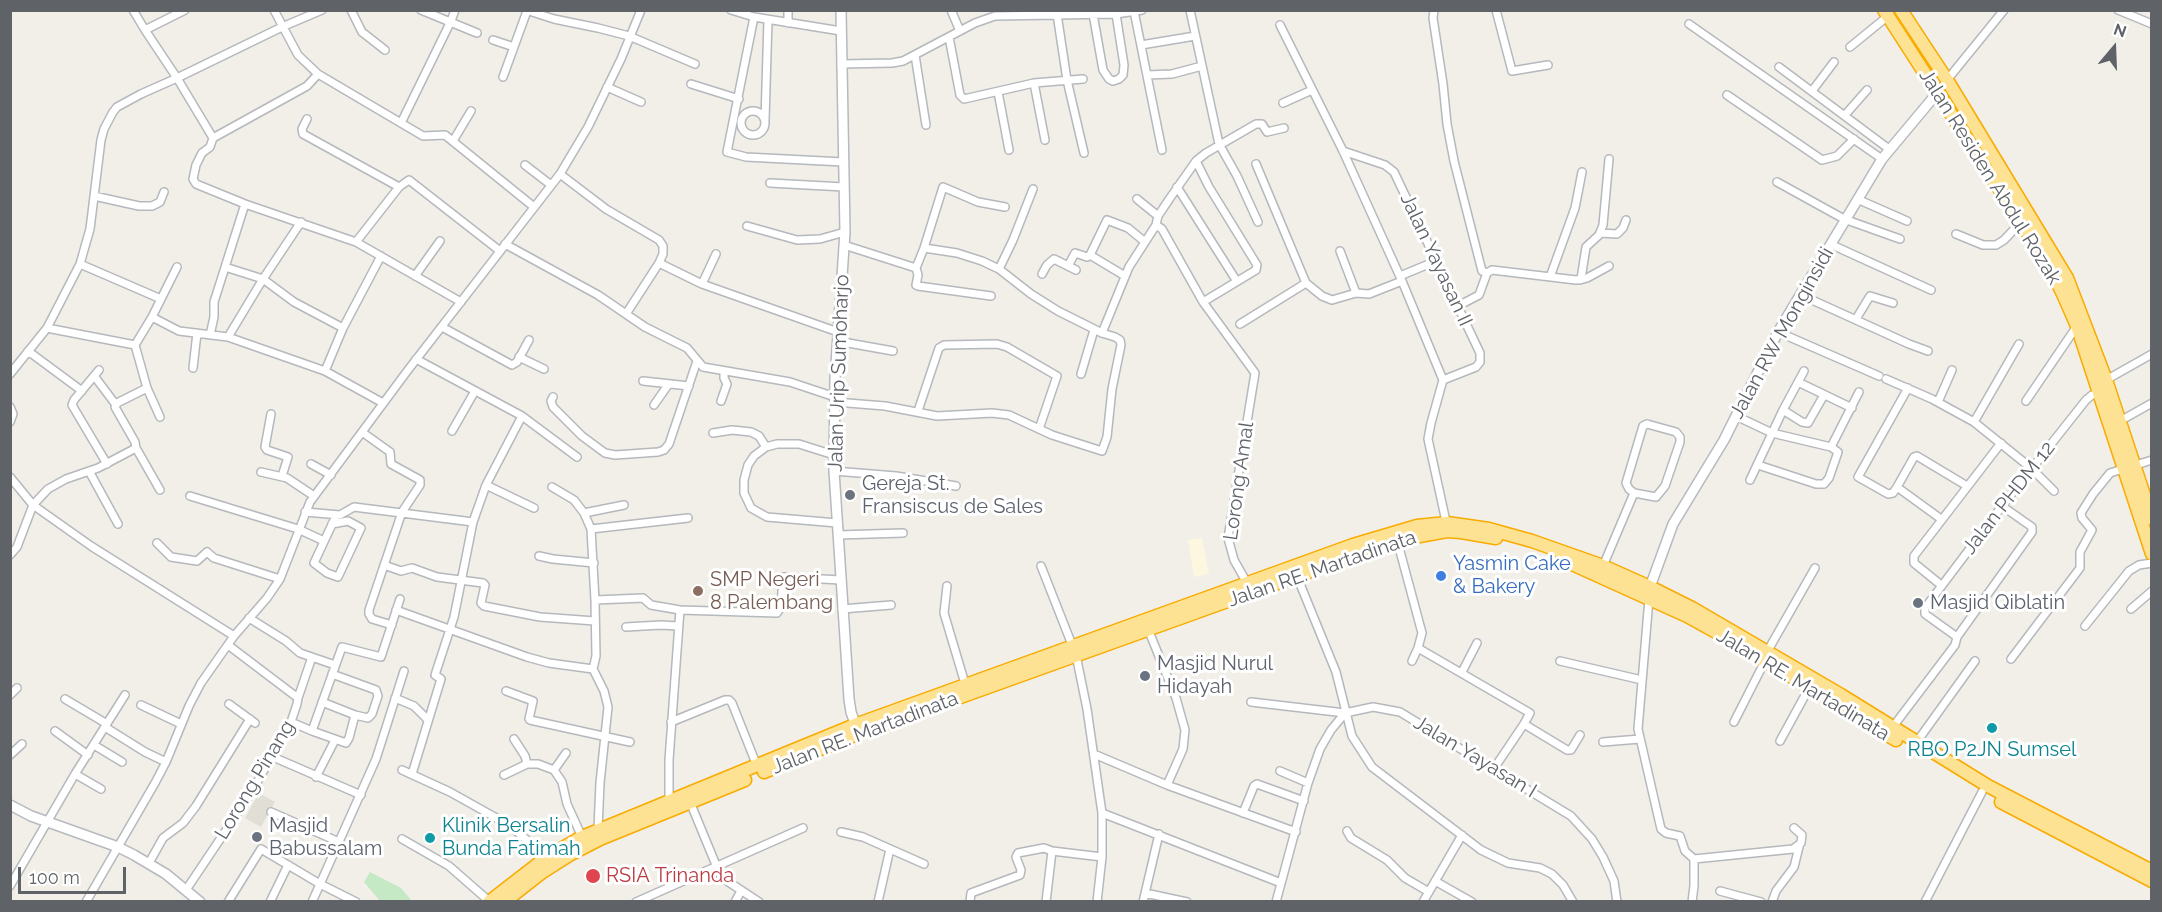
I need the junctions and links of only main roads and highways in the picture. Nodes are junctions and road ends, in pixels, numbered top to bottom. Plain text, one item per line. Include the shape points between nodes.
1 (1901, 10) edge
2 (1886, 14) edge
3 (2130, 467) junction
4 (2151, 519) edge
5 (1447, 527) junction
6 (2151, 554) edge
7 (1578, 562) junction
8 (1295, 571) junction
9 (1650, 593) junction
10 (1074, 650) junction
11 (1766, 656) junction
12 (857, 730) junction
13 (1940, 762) junction
14 (688, 798) junction
15 (2071, 834) junction
16 (2151, 871) edge
17 (2151, 881) edge
18 (489, 901) edge
19 (504, 902) edge

1 - 3 highway, Jalan Residen Abdul Rozak via 2067,279 2120,421
2 - 3 highway, Jalan Residen Abdul Rozak via 2049,266 2077,326
3 - 4 highway, Jalan Residen Abdul Rozak
3 - 6 highway, Jalan Residen Abdul Rozak
5 - 7 highway via 1489,529
5 - 8 highway, Jalan RE. Martadinata
5 - 8 highway via 1423,525 1393,532
7 - 9 highway
7 - 9 highway via 1603,566
8 - 10 highway, Jalan RE. Martadinata via 1148,629
8 - 10 highway via 1247,583
9 - 11 highway via 1692,608
10 - 12 highway, Jalan RE. Martadinata
10 - 12 highway
11 - 13 highway, Jalan RE. Martadinata via 1809,688
11 - 13 highway via 1841,695
12 - 14 highway, Jalan RE. Martadinata
12 - 14 highway via 757,766
13 - 15 highway
13 - 15 highway, Jalan RE. Martadinata via 1982,792
14 - 18 highway via 669,800 582,837 547,857
14 - 19 highway, Jalan RE. Martadinata via 571,854
15 - 16 highway
15 - 17 highway, Jalan RE. Martadinata

